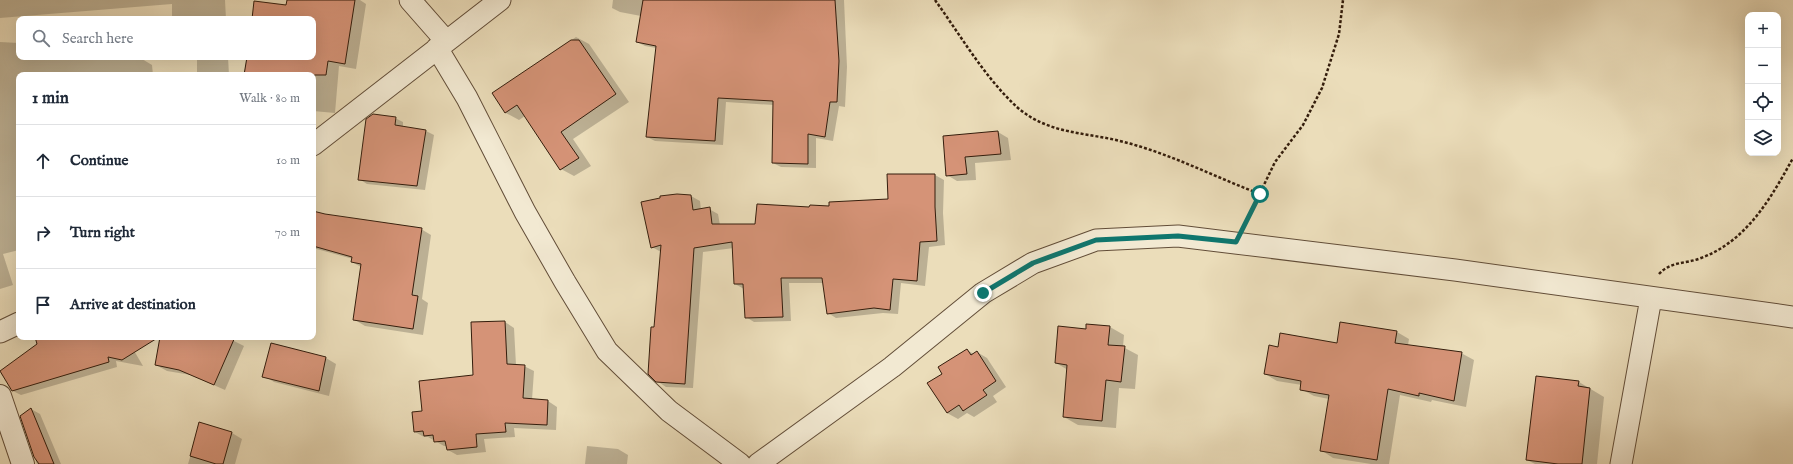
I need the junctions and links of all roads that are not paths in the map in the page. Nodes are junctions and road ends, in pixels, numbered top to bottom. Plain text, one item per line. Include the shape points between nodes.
1 (410, 0) edge
2 (500, 0) edge
3 (441, 44) junction
4 (316, 143) edge
5 (1648, 297) junction
6 (1793, 318) edge
7 (16, 324) edge
8 (0, 332) edge
9 (0, 396) edge
10 (23, 464) edge
11 (740, 464) edge
12 (758, 464) edge
13 (1621, 464) edge

1 - 3 street
2 - 3 street
3 - 4 street
3 - 11 street via 536,231 607,351 670,411
5 - 6 street
5 - 12 street via 1178,236 1096,240 1033,263 983,293 892,367
5 - 13 street
7 - 8 street
9 - 10 street

